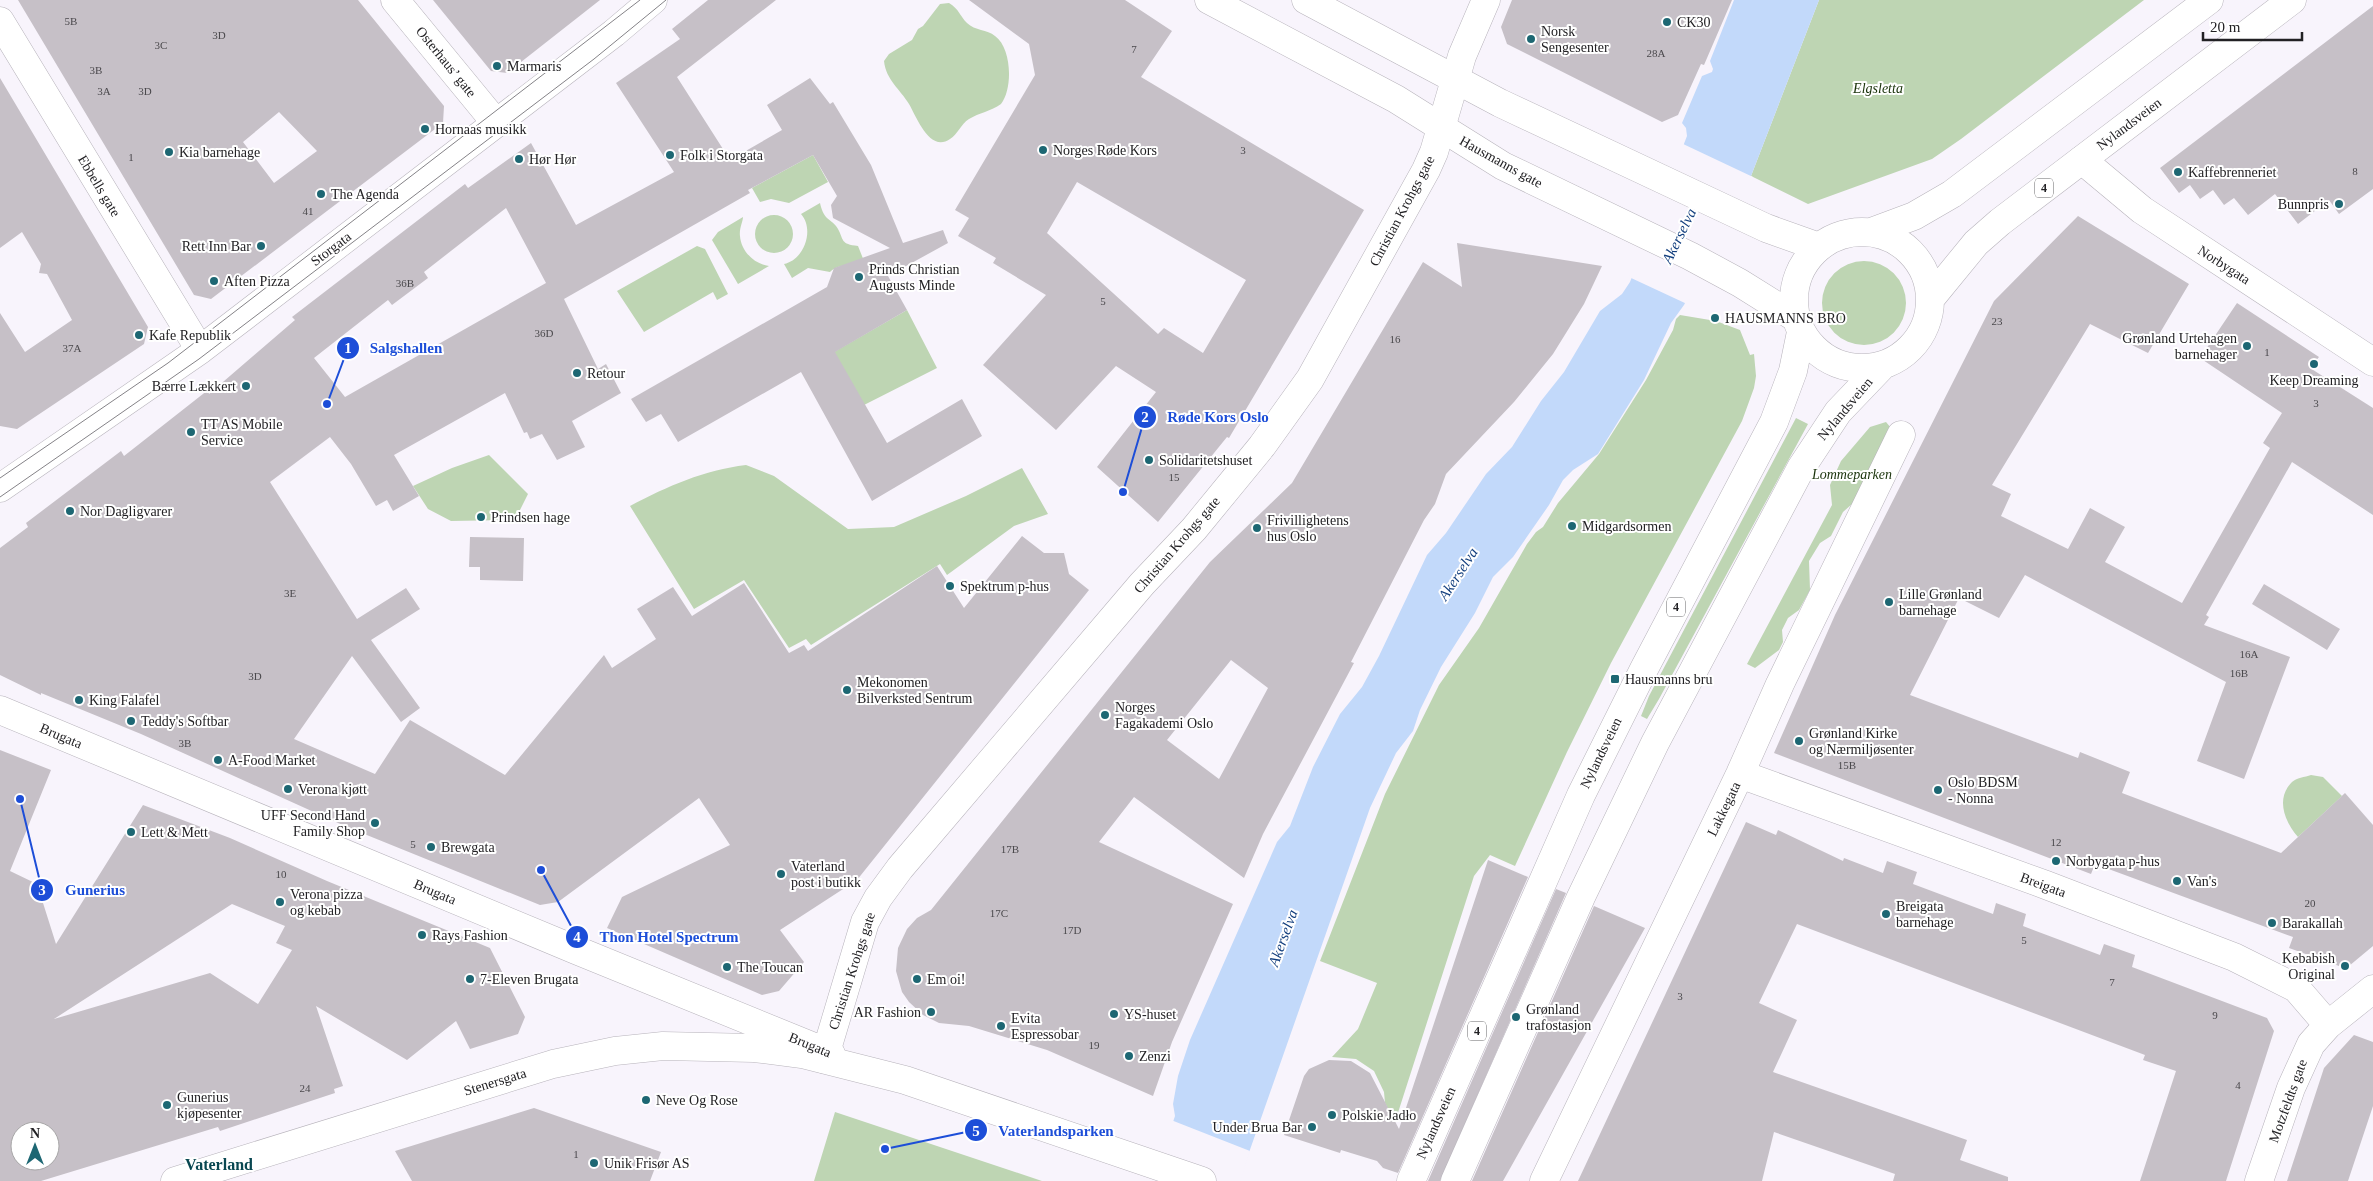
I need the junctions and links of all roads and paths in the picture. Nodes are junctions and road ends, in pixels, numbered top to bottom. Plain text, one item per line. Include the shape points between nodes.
1 (395, 0) edge
2 (653, 0) edge
3 (1209, 0) edge
4 (1306, 0) edge
5 (1486, 0) edge
6 (2209, 0) edge
7 (2292, 0) edge
8 (0, 21) edge
9 (1454, 79) junction
10 (496, 123) junction
11 (1441, 128) junction
12 (2082, 160) junction
13 (1871, 232) junction
14 (1819, 247) junction
15 (1931, 298) junction
16 (1799, 325) junction
17 (200, 350) junction
18 (2373, 362) edge
19 (1882, 366) junction
20 (1901, 436) dead end
21 (0, 488) edge
22 (0, 710) edge
23 (1740, 774) junction
24 (2373, 990) edge
25 (2328, 1025) junction
26 (825, 1055) junction
27 (175, 1181) edge
28 (1202, 1181) edge
29 (1411, 1181) edge
30 (1456, 1181) edge
31 (1544, 1181) edge
32 (2259, 1181) edge

1 - 10 street, Osterhaus’ gate
2 - 10 street, Storgata
3 - 11 street, Hausmanns gate via 1396,99
4 - 9 street
5 - 9 street, Christian Krohgs gate
6 - 13 street, Nylandsveien via 1958,189 1914,216
7 - 12 street, Nylandsveien / 4
8 - 17 street, Ebbells gate
9 - 11 street, Christian Krohgs gate
9 - 14 street via 1766,228
10 - 17 street, Storgata
11 - 16 street, Hausmanns gate via 1504,166 1740,283
11 - 26 street, Christian Krohgs gate via 1426,170 1310,379 1262,446 912,854 878,898 865,922
12 - 15 street, Nylandsveien / 4 via 1976,244
12 - 18 street, Norbygata via 2142,210
13 - 14 street, Nylandsveien via 1852,232
13 - 15 street, Nylandsveien via 1894,240 1913,254 1922,267
14 - 16 street, Nylandsveien via 1800,272 1794,302
15 - 19 street, Nylandsveien via 1923,332 1913,347 1899,359
16 - 19 street, Nylandsveien via 1810,345 1835,364 1851,368
16 - 29 street, Nylandsveien / 4 via 1793,371 1774,422 1614,727 1542,880
17 - 21 street, Storgata
19 - 30 street, Nylandsveien via 1838,412 1801,468 1655,743 1581,897
20 - 23 street, Lakkegata via 1780,684
22 - 26 street, Brugata
23 - 25 street, Breigata via 2234,957 2296,988
23 - 31 street, Lakkegata
24 - 25 street, Motzfeldts gate
25 - 32 street, Motzfeldts gate via 2311,1044 2301,1063
26 - 27 street, Stenersgata via 698,1046 615,1051 524,1072
26 - 28 street, Brugata

